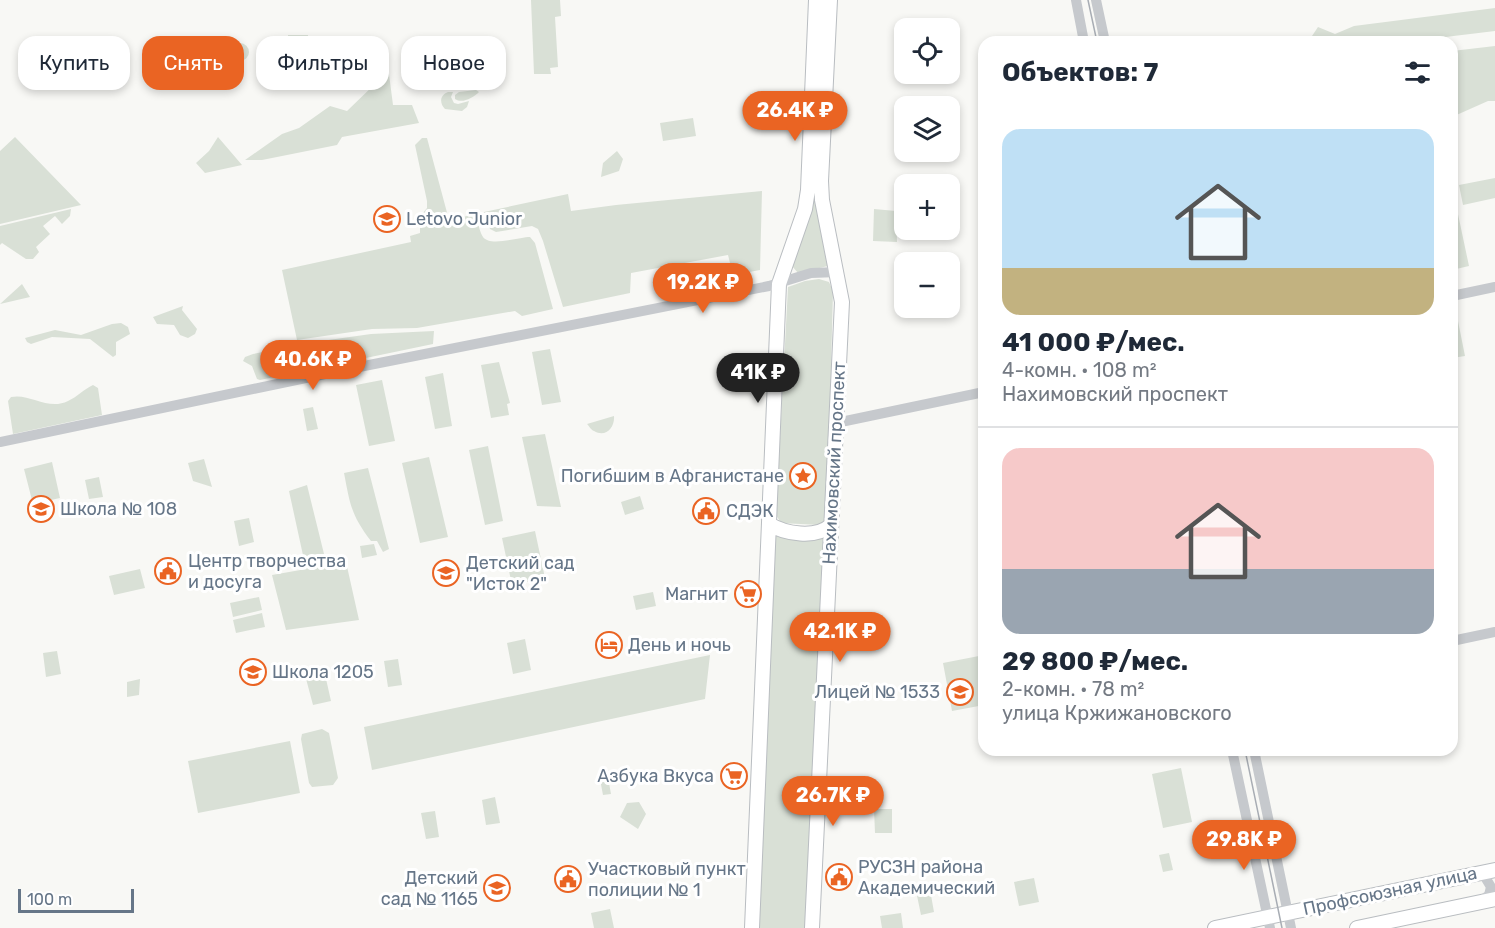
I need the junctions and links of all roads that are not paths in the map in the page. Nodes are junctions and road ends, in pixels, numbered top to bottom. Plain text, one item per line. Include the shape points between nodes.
1 (816, 0) edge
2 (830, 0) edge
3 (1076, 0) edge
4 (1096, 0) edge
5 (1083, 36) edge
6 (1104, 36) edge
7 (838, 272) junction
8 (779, 284) junction
9 (1495, 287) edge
10 (1458, 295) edge
11 (978, 393) edge
12 (836, 423) junction
13 (0, 442) edge
14 (769, 524) junction
15 (831, 525) junction
16 (1495, 632) edge
17 (1458, 639) edge
18 (1233, 756) edge
19 (1255, 756) edge
20 (1495, 870) edge
21 (1474, 874) junction
22 (1495, 899) edge
23 (1480, 902) junction
24 (1288, 913) junction
25 (1269, 922) edge
26 (752, 928) edge
27 (812, 928) edge
28 (1215, 928) edge
29 (1291, 928) edge
30 (1357, 928) edge

1 - 8 main road via 808,190
2 - 7 main road, Нахимовский проспект via 821,181
3 - 5 street
4 - 6 street
7 - 8 street via 811,273
7 - 12 main road, Нахимовский проспект via 842,302
8 - 13 street
8 - 14 main road
9 - 10 street
11 - 12 street
12 - 15 main road, Нахимовский проспект
14 - 15 main road via 800,533 822,531
14 - 26 main road
15 - 27 main road, Нахимовский проспект
16 - 17 street
18 - 25 street
19 - 24 street
20 - 21 main road, Профсоюзная улица
21 - 23 street via 1490,883 1489,895
21 - 24 main road, Профсоюзная улица
22 - 23 main road, Профсоюзная улица
23 - 30 main road, Профсоюзная улица
24 - 25 main road, Профсоюзная улица
24 - 29 street
25 - 28 main road, Профсоюзная улица

